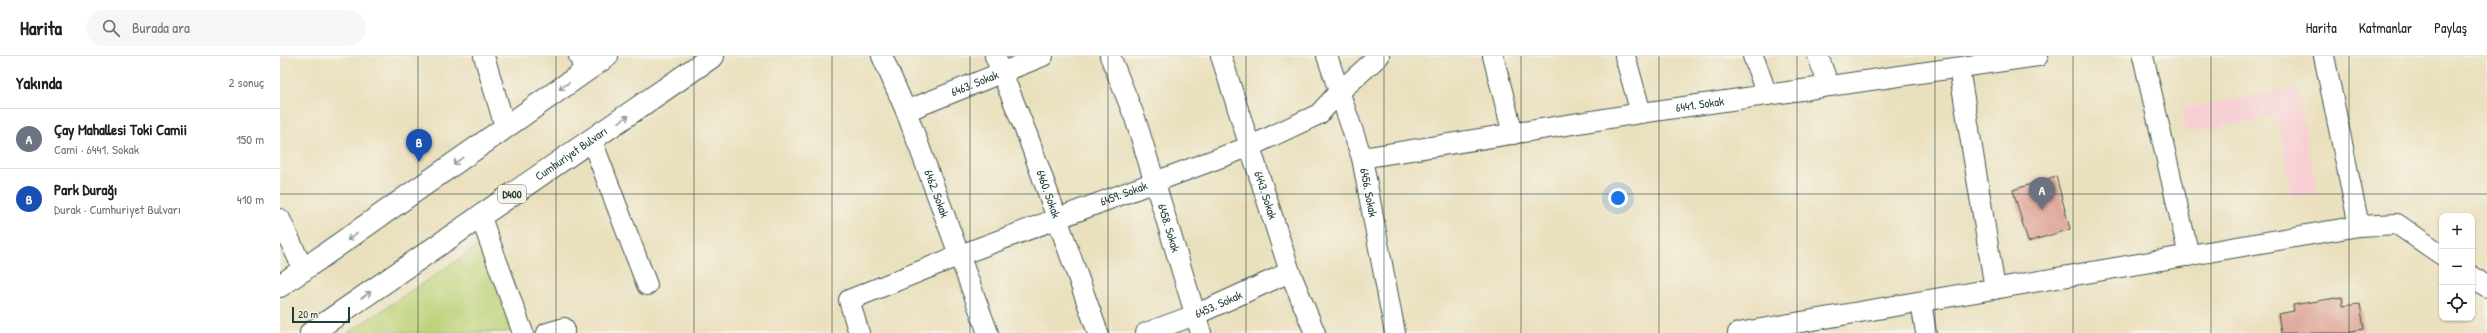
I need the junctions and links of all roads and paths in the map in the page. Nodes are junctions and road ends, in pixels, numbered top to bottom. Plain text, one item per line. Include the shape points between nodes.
1 (484, 56) edge
2 (608, 56) edge
3 (713, 56) edge
4 (882, 56) edge
5 (1043, 56) edge
6 (1110, 56) edge
7 (1221, 56) edge
8 (1327, 56) edge
9 (1379, 56) edge
10 (1493, 56) edge
11 (1625, 56) edge
12 (1753, 56) edge
13 (1818, 56) edge
14 (2038, 56) edge
15 (2142, 56) edge
16 (2324, 56) edge
17 (2015, 58) edge
18 (582, 64) edge
19 (998, 64) edge
20 (1959, 68) junction
21 (1829, 86) junction
22 (1338, 93) junction
23 (1767, 95) junction
24 (906, 111) junction
25 (1641, 113) junction
26 (505, 127) junction
27 (1513, 134) junction
28 (592, 141) junction
29 (1251, 146) junction
30 (1362, 158) junction
31 (1155, 183) junction
32 (480, 215) junction
33 (280, 219) edge
34 (1057, 219) junction
35 (2359, 226) junction
36 (2439, 253) edge
37 (960, 255) junction
38 (2189, 256) junction
39 (304, 271) junction
40 (1290, 272) junction
41 (2475, 278) edge
42 (647, 285) dead end
43 (280, 286) edge
44 (2487, 287) edge
45 (1995, 289) junction
46 (1921, 302) junction
47 (1198, 324) edge
48 (311, 333) edge
49 (523, 333) edge
50 (860, 333) edge
51 (988, 333) edge
52 (1098, 333) edge
53 (1146, 333) edge
54 (1315, 333) edge
55 (1395, 333) edge
56 (1738, 333) edge
57 (1926, 333) edge

1 - 26 street
2 - 18 highway
28 -> 3 highway, Cumhuriyet Bulvarı / D400
4 - 24 street, 6462. Sokak
5 - 19 street, 6463. Sokak
6 - 31 street, 6458. Sokak via 1135,118
7 - 29 street, 6443. Sokak
8 - 22 street, 6456. Sokak
9 - 22 street, 6459. Sokak
10 - 27 street
11 - 25 street
12 - 23 street
13 - 21 street
14 - 17 street, 6441. Sokak
15 - 38 street
16 - 35 street
17 - 20 street, 6441. Sokak
18 -> 26 highway
19 - 24 street, 6463. Sokak
19 - 34 street, 6460. Sokak
20 - 21 street, 6441. Sokak
20 - 45 street
21 - 23 street, 6441. Sokak
22 - 29 street, 6459. Sokak via 1319,114
22 - 30 street, 6456. Sokak
23 - 25 street, 6441. Sokak
24 - 37 street, 6462. Sokak
25 - 27 street, 6441. Sokak
26 -> 39 highway
27 - 30 street, 6441. Sokak
28 - 32 highway, Cumhuriyet Bulvarı / D400
28 - 42 street
29 - 31 street, 6459. Sokak
29 - 40 street, 6443. Sokak
30 - 55 street, 6456. Sokak
31 - 34 street, 6459. Sokak
31 - 47 street, 6458. Sokak
48 -> 32 highway, Cumhuriyet Bulvarı / D400
32 - 49 street
33 - 39 street
34 - 37 street, 6459. Sokak
34 - 52 street, 6460. Sokak
35 - 36 street via 2396,224
35 - 38 street
37 - 50 street, 6459. Sokak via 849,300
37 - 51 street, 6462. Sokak
38 - 45 street
39 - 43 highway
40 - 47 street, 6453. Sokak
40 - 54 street, 6443. Sokak
41 - 44 street
45 - 46 street
46 - 56 street
46 - 57 street
47 - 53 street, 6453. Sokak

